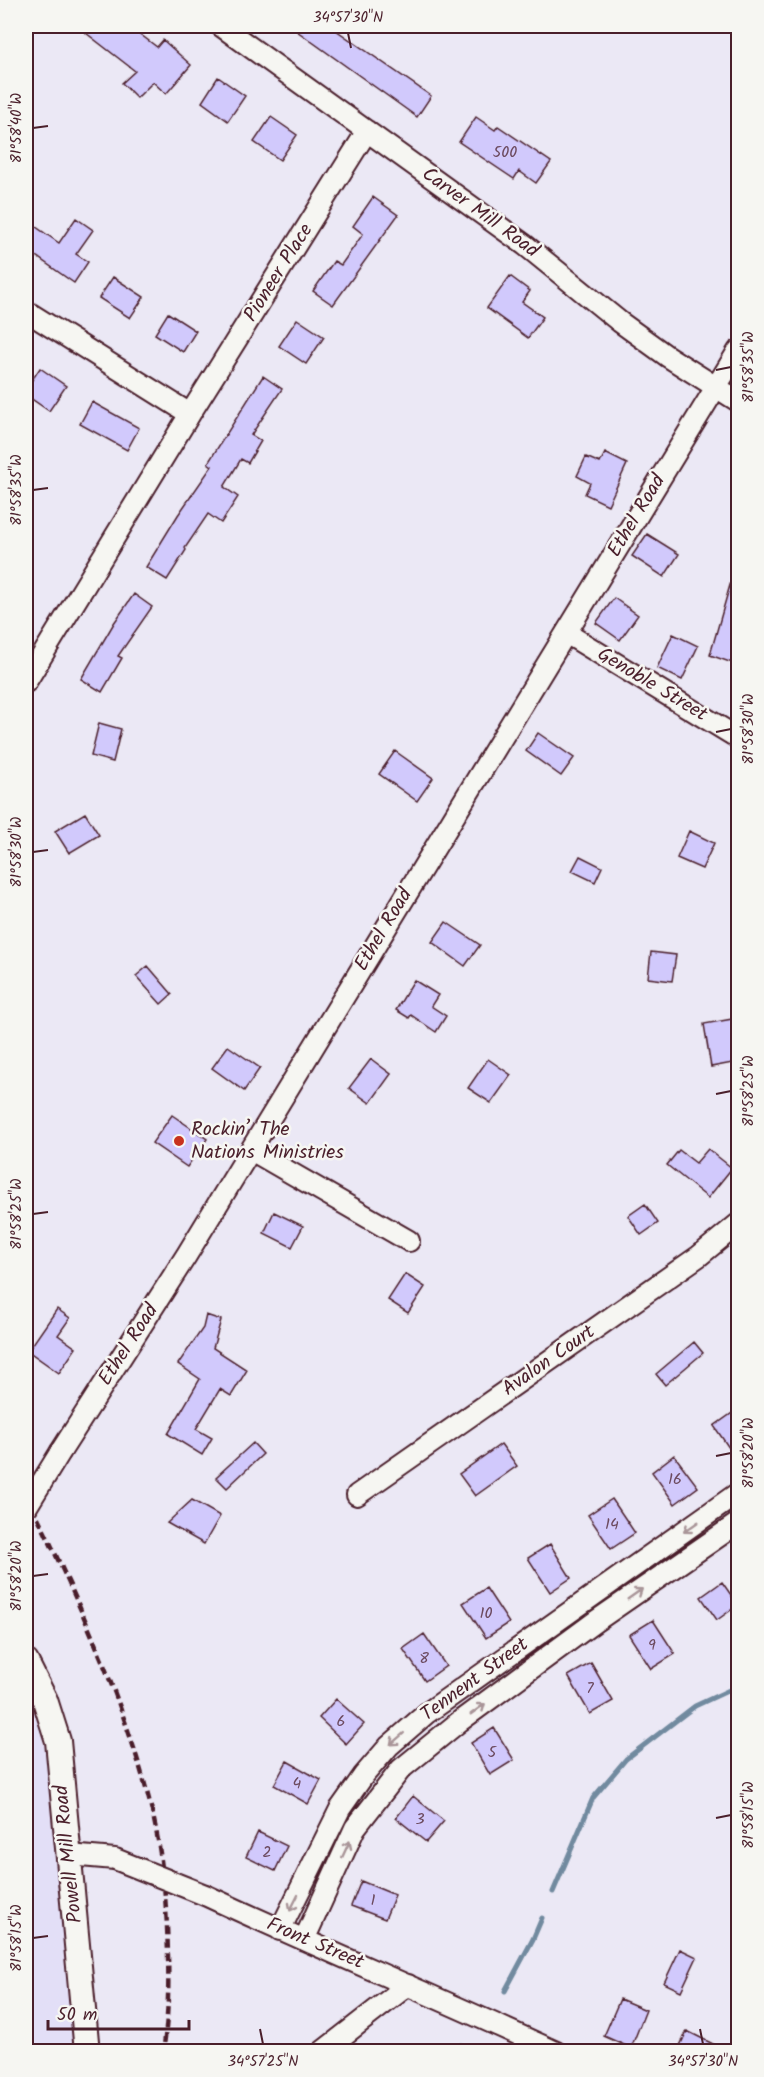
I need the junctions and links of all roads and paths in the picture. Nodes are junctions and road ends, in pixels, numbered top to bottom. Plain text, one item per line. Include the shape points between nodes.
1 (221, 26) edge
2 (367, 131) junction
3 (26, 311) edge
4 (738, 351) edge
5 (716, 388) junction
6 (738, 401) edge
7 (190, 414) junction
8 (566, 633) junction
9 (26, 682) edge
10 (738, 738) edge
11 (250, 1150) junction
12 (738, 1224) edge
13 (409, 1241) dead end
14 (738, 1493) edge
15 (357, 1495) dead end
16 (26, 1508) edge
17 (738, 1523) edge
18 (26, 1662) edge
19 (69, 1856) junction
20 (280, 1930) junction
21 (304, 1940) junction
22 (408, 1985) junction
23 (87, 2052) edge
24 (322, 2052) edge
25 (556, 2052) edge

1 - 2 street, Carver Mill Road
2 - 5 street, Carver Mill Road via 525,245 629,329
2 - 7 street, Pioneer Place
3 - 7 street
4 - 5 street, Ethel Road
5 - 6 street, Carver Mill Road
5 - 8 street, Ethel Road
7 - 9 street, Pioneer Place
8 - 10 street, Genoble Street
8 - 11 street, Ethel Road
11 - 13 street
11 - 16 street, Ethel Road, bridge
12 - 15 street, Avalon Court via 699,1256
14 -> 20 street, Tennent Street via 427,1713 389,1746 340,1809
21 -> 17 street, Tennent Street via 355,1828 401,1769 587,1628
18 - 19 street, Powell Mill Road via 45,1700 58,1741
19 - 20 street, Front Street, bridge via 115,1859
19 - 23 street, Powell Mill Road
20 - 21 street, Front Street
21 - 22 street, Front Street
22 - 24 street
22 - 25 street, Front Street

